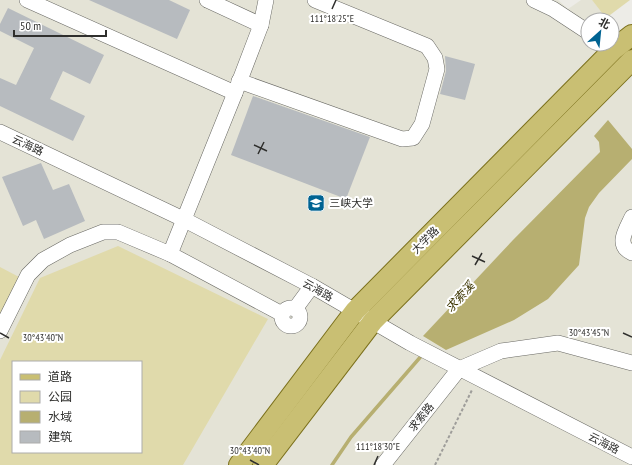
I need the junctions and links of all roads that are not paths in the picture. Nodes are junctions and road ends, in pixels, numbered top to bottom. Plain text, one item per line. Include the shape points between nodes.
1 (26, 0) edge
2 (207, 0) edge
3 (266, 0) edge
4 (315, 0) edge
5 (534, 0) edge
6 (261, 25) junction
7 (580, 27) edge
8 (632, 35) edge
9 (620, 42) edge
10 (605, 52) edge
11 (617, 52) edge
12 (631, 63) edge
13 (237, 87) junction
14 (0, 132) edge
15 (632, 217) edge
16 (183, 219) junction
17 (632, 253) edge
18 (170, 254) junction
19 (312, 286) junction
20 (355, 311) junction
21 (373, 321) junction
22 (0, 331) edge
23 (632, 363) edge
24 (459, 369) junction
25 (632, 457) edge
26 (239, 465) edge
27 (263, 465) edge
28 (383, 465) edge

1 - 13 street
2 - 6 street
3 - 6 street
4 - 13 street via 427,46 435,58 437,69 422,124 413,138 402,139
5 - 7 street
6 - 13 street
8 - 9 main road, 大学路
10 - 20 main road, 大学路
11 - 12 street
12 - 21 main road, 大学路
13 - 16 street
14 - 16 street, 云海路
15 - 17 street via 622,244
16 - 18 street
16 - 19 street, 云海路
18 - 19 street via 289,312
18 - 22 street via 118,232 103,232 70,245 43,260 28,275
19 - 20 street, 云海路
20 - 21 street, 云海路
20 - 26 main road, 大学路
21 - 24 street, 云海路
21 - 27 main road, 大学路
23 - 24 street via 558,343 501,351
24 - 25 street, 云海路
24 - 28 street, 求索路

